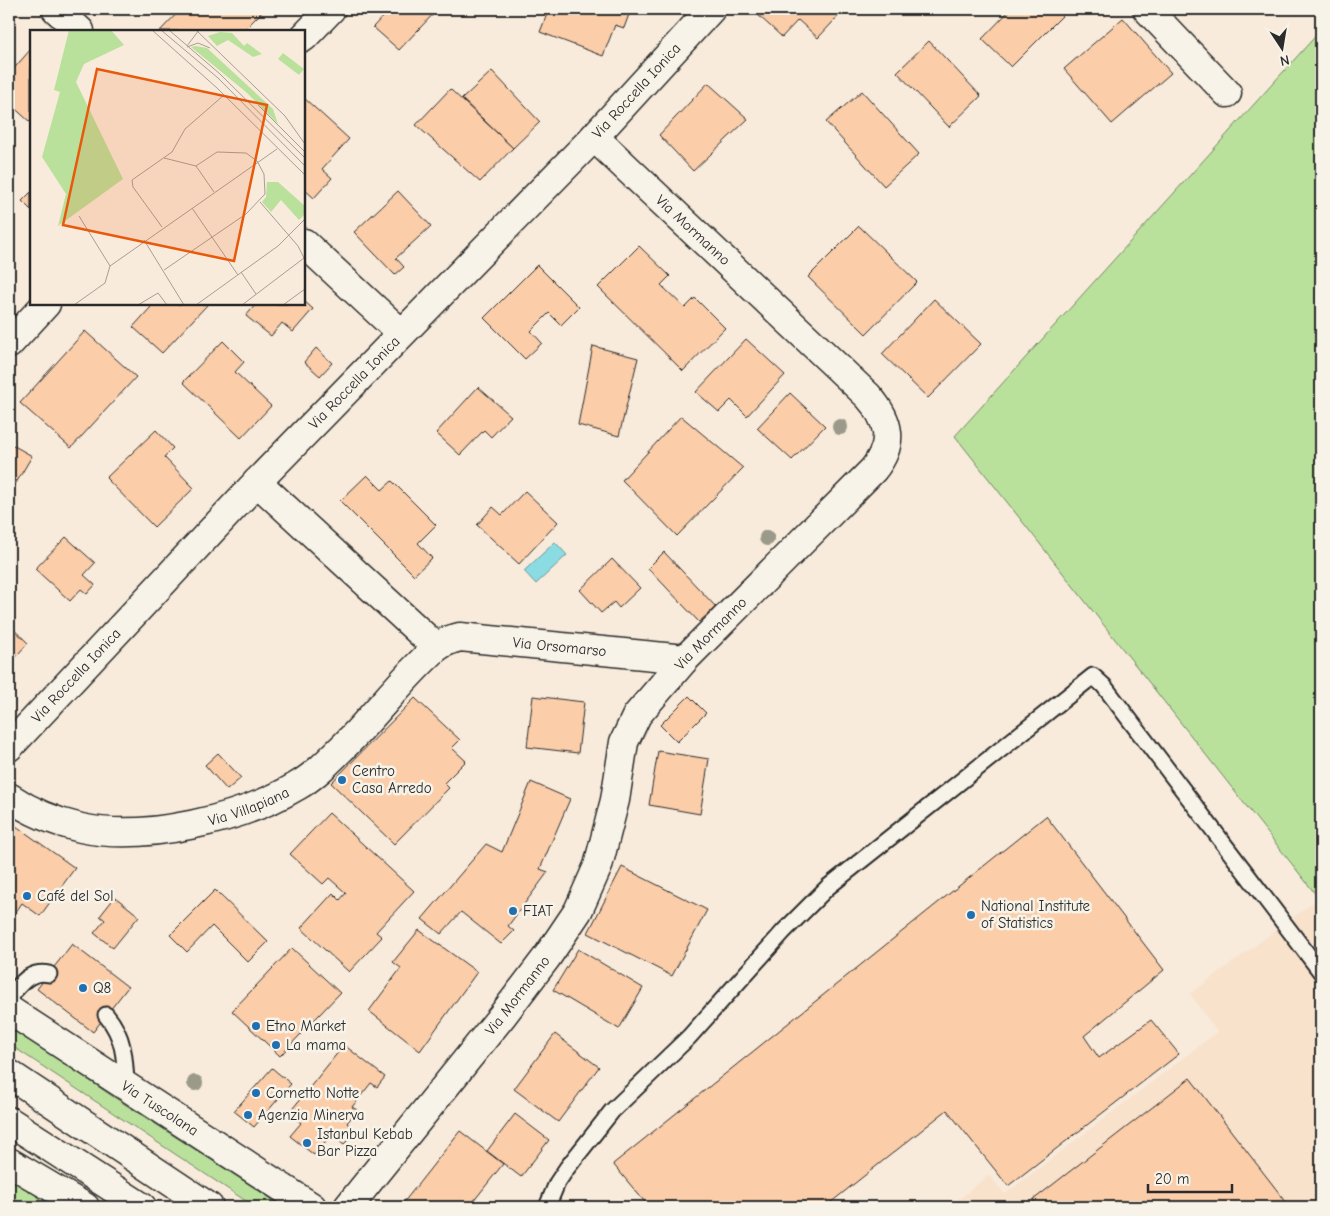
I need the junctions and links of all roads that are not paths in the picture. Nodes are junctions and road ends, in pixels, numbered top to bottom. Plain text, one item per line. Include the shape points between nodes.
1 (56, 9) edge
2 (331, 9) edge
3 (1147, 9) edge
4 (702, 12) edge
5 (79, 30) edge
6 (305, 36) edge
7 (1227, 93) dead end
8 (594, 137) junction
9 (305, 245) edge
10 (45, 305) edge
11 (401, 333) junction
12 (9, 344) edge
13 (257, 482) junction
14 (436, 647) junction
15 (685, 659) junction
16 (9, 747) edge
17 (9, 797) edge
18 (1321, 972) edge
19 (49, 974) dead end
20 (9, 997) edge
21 (9, 1010) edge
22 (106, 1015) dead end
23 (9, 1074) edge
24 (126, 1085) junction
25 (9, 1121) edge
26 (9, 1162) edge
27 (85, 1207) edge
28 (142, 1207) edge
29 (209, 1207) edge
30 (312, 1207) edge
31 (348, 1207) edge
32 (547, 1207) edge

1 - 5 street
2 - 6 street
3 - 7 street
4 - 8 street, Via Roccella Ionica
8 - 11 street, Via Roccella Ionica
8 - 15 street, Via Mormanno via 868,396 882,413 886,424 887,445 873,470
9 - 11 street
10 - 12 street
11 - 13 street, Via Roccella Ionica
13 - 14 street
13 - 16 street, Via Roccella Ionica
14 - 15 street, Via Orsomarso via 452,638 469,636
14 - 17 street, Via Villapiana via 340,751 312,776 280,795 245,809 176,828 114,832 67,824
15 - 31 street, Via Mormanno via 644,706 628,733 619,761 615,800 598,866 570,925 502,1016
18 - 32 lane via 1093,676 816,898 689,1037 606,1117 557,1183
19 - 20 lane via 36,972 30,975
21 - 24 street, Via Tuscolana
22 - 24 lane via 121,1039 125,1053
23 - 29 street
24 - 30 street, Via Tuscolana
25 - 28 street
26 - 27 street

